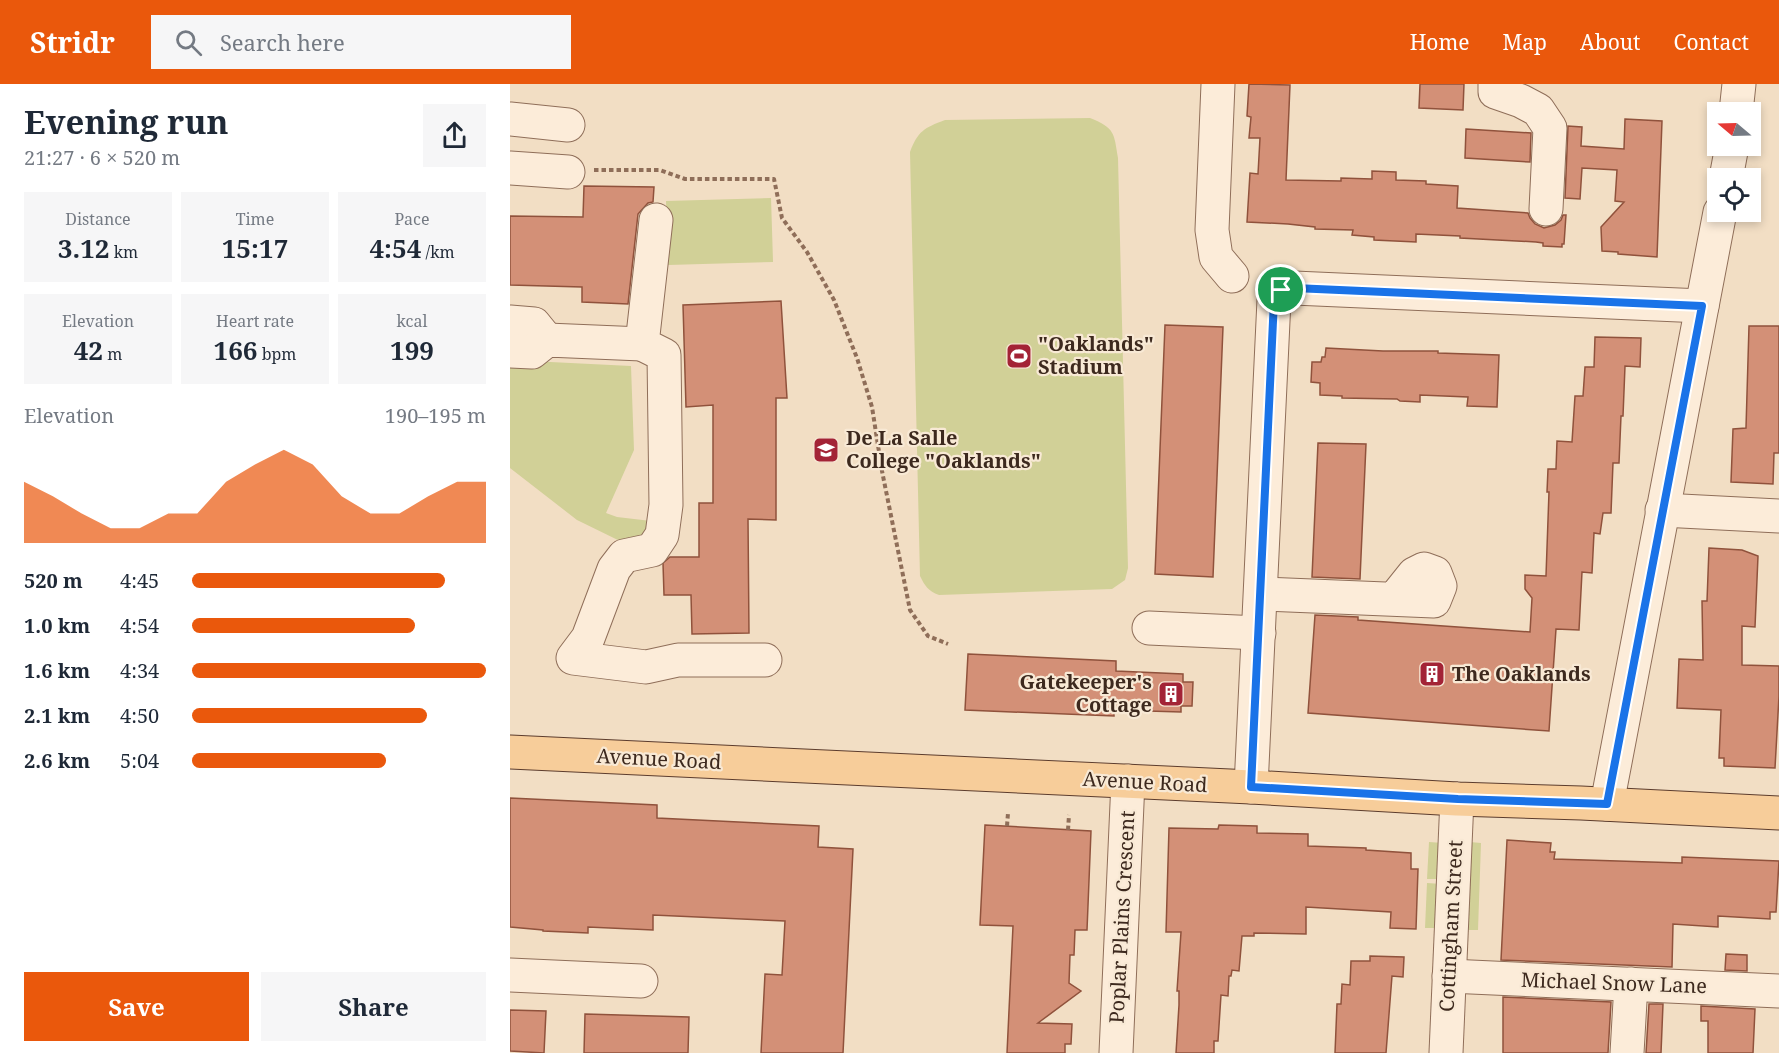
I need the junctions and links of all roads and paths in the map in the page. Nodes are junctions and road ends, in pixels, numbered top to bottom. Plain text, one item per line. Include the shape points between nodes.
1 (1218, 84) edge
2 (1739, 84) edge
3 (1495, 88) edge
4 (1737, 102) edge
5 (510, 119) edge
6 (568, 125) dead end
7 (510, 168) edge
8 (568, 172) joint
9 (1546, 209) dead end
10 (656, 220) dead end
11 (1718, 222) edge
12 (1232, 276) dead end
13 (1702, 306) junction
14 (510, 322) edge
15 (548, 340) junction
16 (642, 344) junction
17 (510, 351) edge
18 (1662, 510) junction
19 (1779, 516) edge
20 (1262, 594) junction
21 (1394, 599) dead end
22 (1149, 628) dead end
23 (1260, 633) junction
24 (948, 644) dead end
25 (765, 660) dead end
26 (510, 752) edge
27 (1128, 781) junction
28 (1251, 787) junction
29 (1458, 799) junction
30 (1607, 804) junction
31 (1008, 813) dead end
32 (1779, 813) edge
33 (1069, 815) dead end
34 (1007, 826) dead end
35 (1068, 830) dead end
36 (510, 975) edge
37 (1449, 976) junction
38 (641, 981) dead end
39 (1631, 984) junction
40 (1779, 991) edge
41 (1116, 1053) edge
42 (1446, 1053) edge
43 (1627, 1053) edge

1 - 12 street via 1212,230 1216,257
2 - 4 street
3 - 9 street via 1538,110 1550,128
5 - 6 street
7 - 8 street
8 - 24 path via 660,170 685,179 774,179 782,218 834,300 857,358 872,407 910,610 928,636
10 - 16 street
11 - 13 street
13 - 18 street
13 - 20 street via 1281,290 1274,300
14 - 15 street via 534,324
15 - 16 street
15 - 17 street via 532,352
16 - 25 street via 664,355 666,505 662,535 652,550 624,556 614,570 588,638 573,658 646,667 678,660
18 - 19 street
18 - 30 street
20 - 21 street
20 - 23 street
22 - 23 street
23 - 28 street
26 - 27 main road, Avenue Road
27 - 28 main road, Avenue Road
27 - 41 street, Poplar Plains Crescent
28 - 29 main road, Avenue Road
29 - 30 main road, Avenue Road
29 - 37 street, Cottingham Street
30 - 32 main road, Avenue Road
31 - 34 path
33 - 35 path
36 - 38 street
37 - 39 street, Michael Snow Lane
37 - 42 street, Cottingham Street
39 - 40 street, Michael Snow Lane
39 - 43 street

